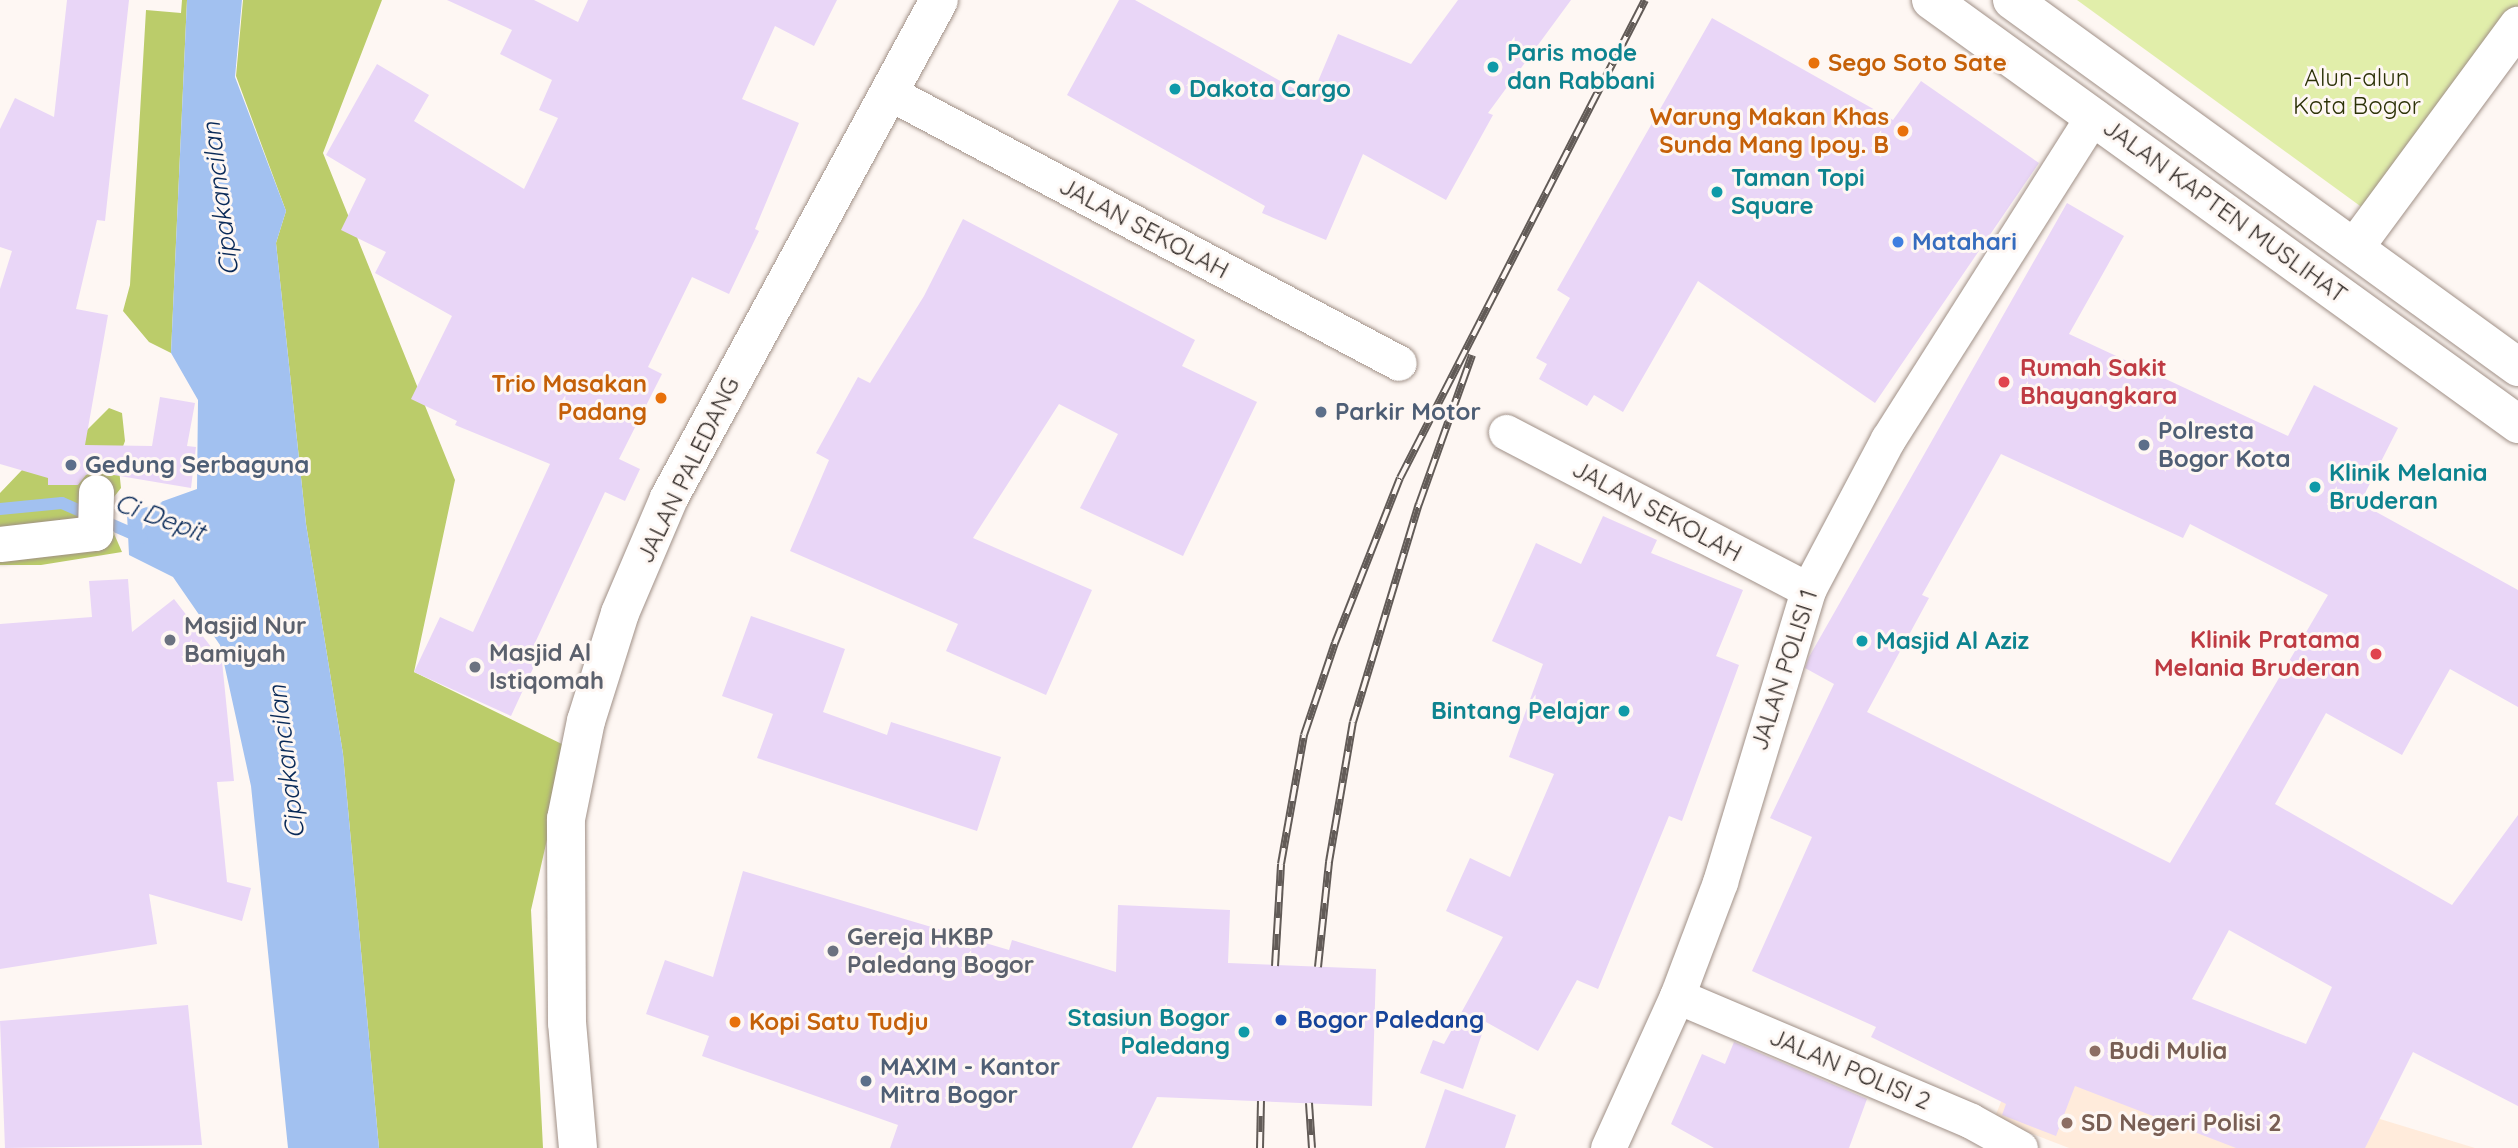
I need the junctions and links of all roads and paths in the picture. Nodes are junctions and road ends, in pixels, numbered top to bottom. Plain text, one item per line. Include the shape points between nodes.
1 (939, 0) edge
2 (1931, 0) edge
3 (2012, 0) edge
4 (2518, 26) edge
5 (888, 92) junction
6 (2093, 116) junction
7 (2355, 247) junction
8 (1399, 363) dead end
9 (2518, 367) edge
10 (2518, 424) edge
11 (1506, 432) dead end
12 (96, 505) dead end
13 (0, 544) edge
14 (1808, 590) junction
15 (1677, 996) junction
16 (578, 1148) edge
17 (1608, 1148) edge
18 (2020, 1148) edge

1 - 5 street, JALAN PALEDANG
2 - 6 street, JALAN KAPTEN MUSLIHAT
3 - 7 street, JALAN KAPTEN MUSLIHAT
4 - 7 street
5 - 8 street, JALAN SEKOLAH
5 - 16 street, JALAN PALEDANG via 669,498 620,613 586,721 566,819 568,1023
6 - 10 street, JALAN KAPTEN MUSLIHAT
6 - 14 street, JALAN POLISI 1 via 1888,439
7 - 9 street, JALAN KAPTEN MUSLIHAT
11 - 14 street, JALAN SEKOLAH
12 - 13 street via 95,533
14 - 15 street, JALAN POLISI 1 via 1720,882
15 - 17 street, JALAN POLISI 1
15 - 18 street, JALAN POLISI 2 via 1971,1121

